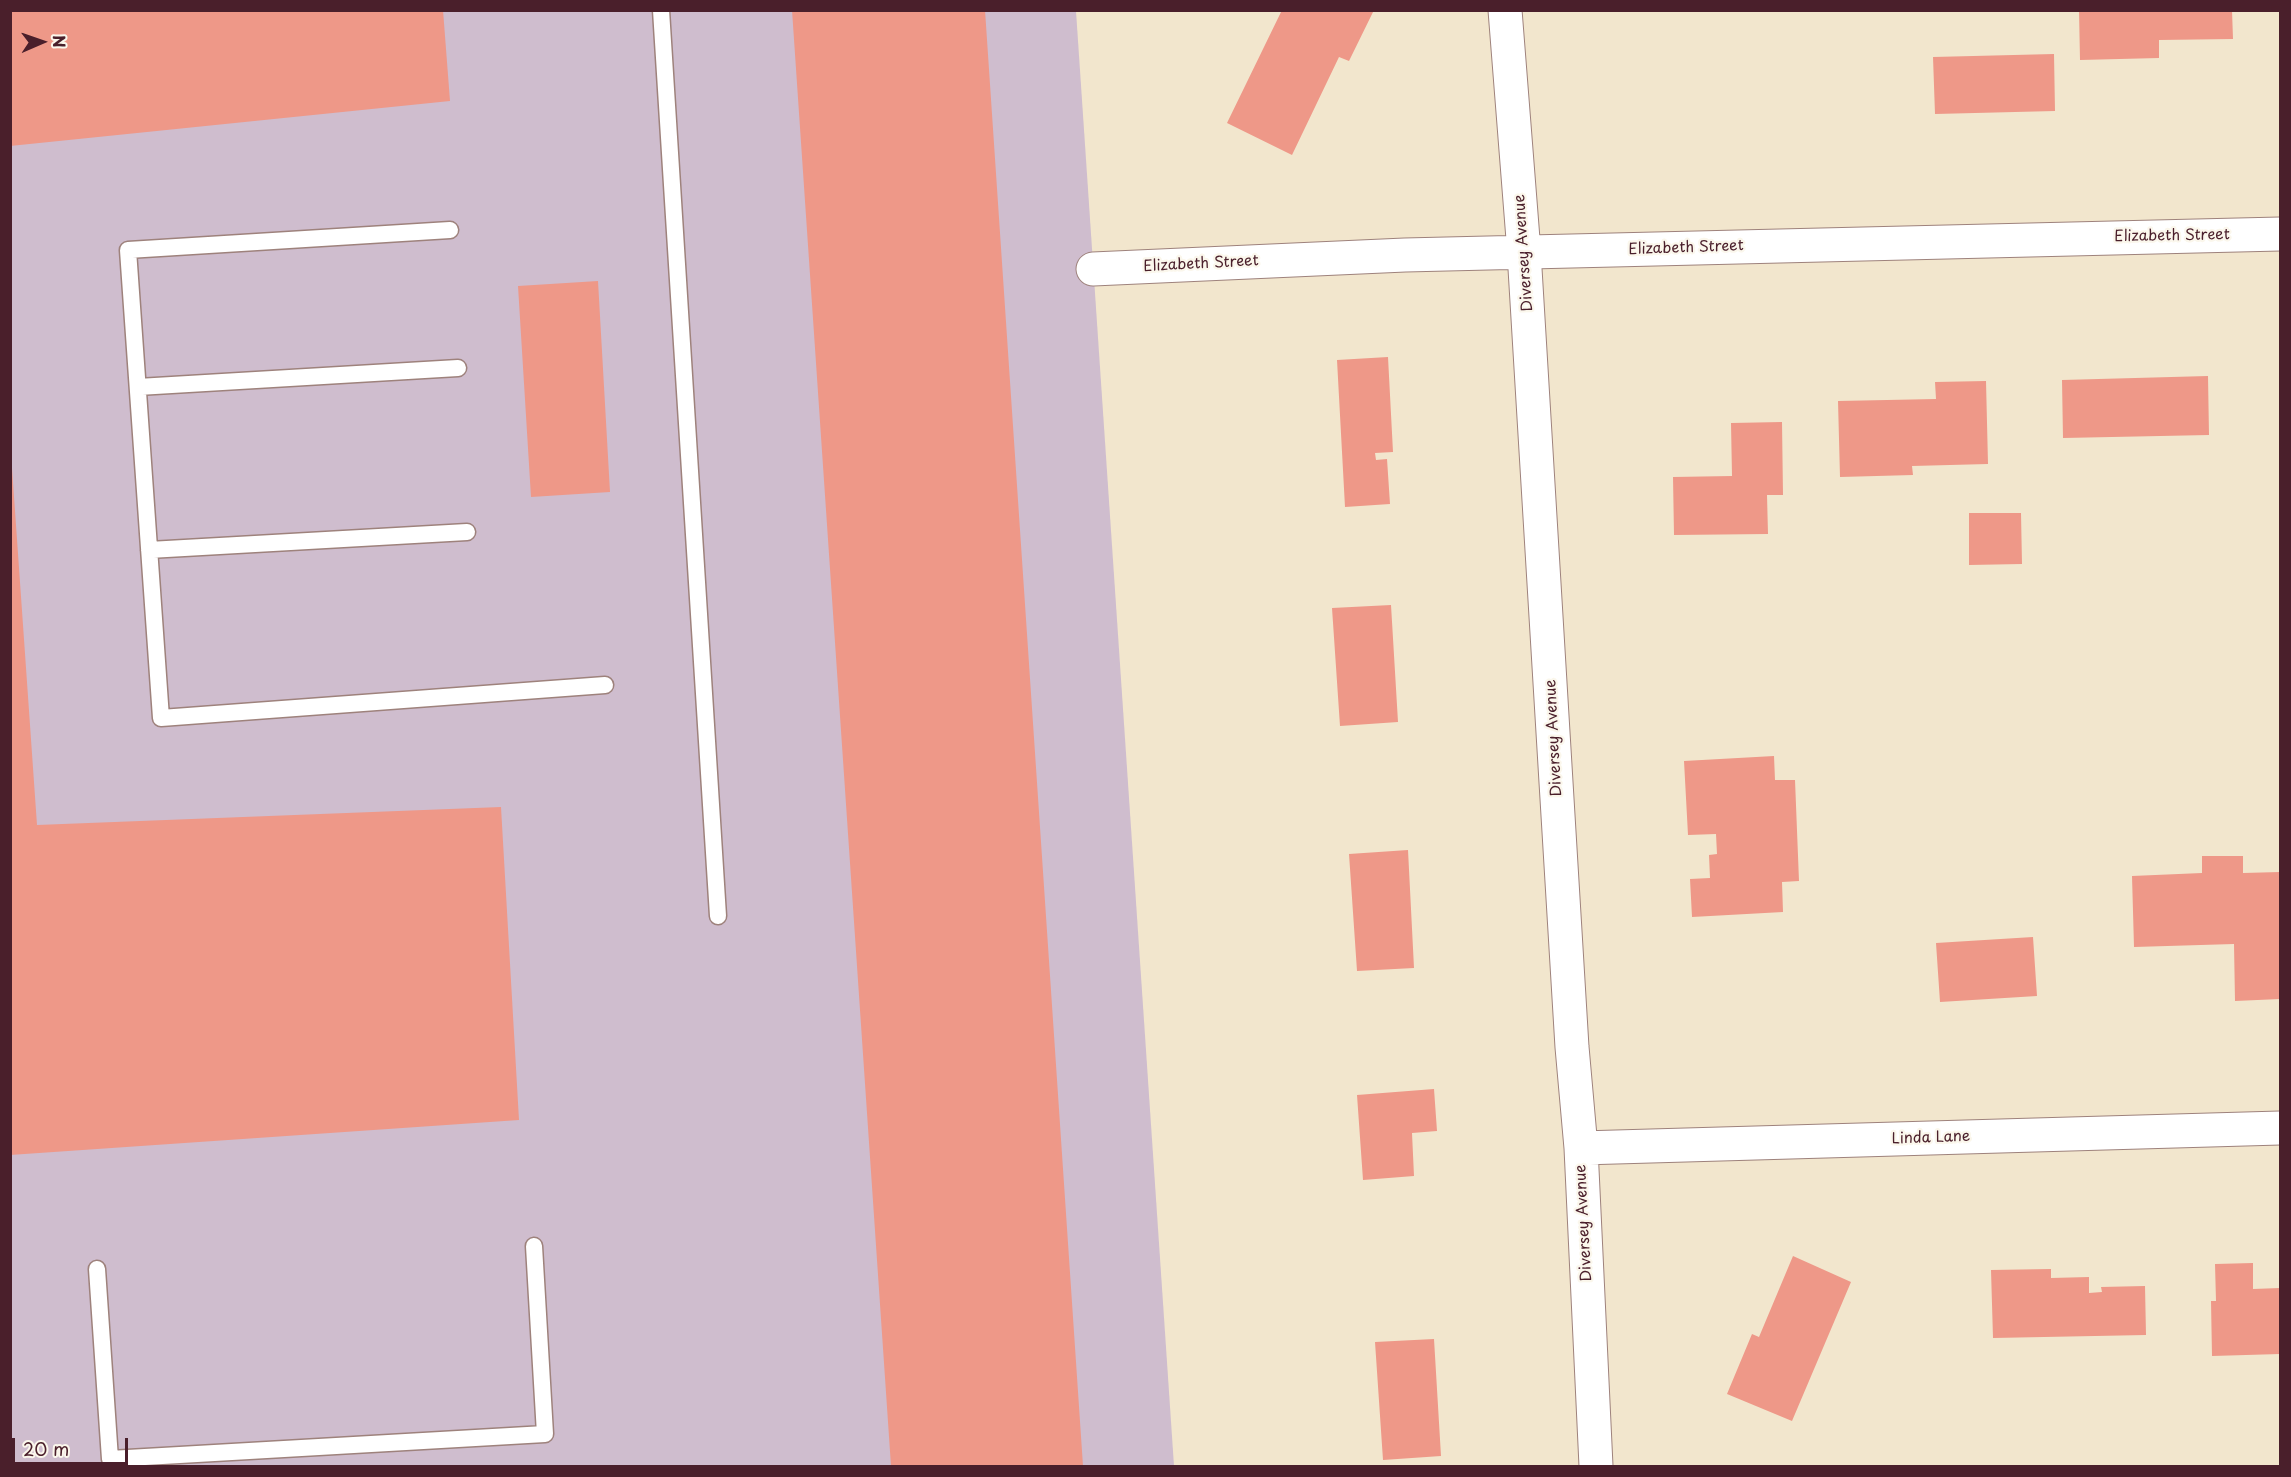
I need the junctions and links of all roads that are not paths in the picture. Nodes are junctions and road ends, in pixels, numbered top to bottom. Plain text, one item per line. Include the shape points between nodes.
1 (661, 10) edge
2 (1505, 10) edge
3 (450, 230) dead end
4 (2280, 234) edge
5 (1524, 252) junction
6 (1093, 269) dead end
7 (458, 368) dead end
8 (138, 387) junction
9 (467, 532) dead end
10 (149, 550) junction
11 (605, 685) dead end
12 (718, 916) dead end
13 (2280, 1128) edge
14 (1581, 1149) junction
15 (534, 1246) dead end
16 (97, 1269) dead end
17 (1596, 1467) edge

1 - 12 lane
2 - 5 street, Diversey Avenue
3 - 8 lane via 128,250
4 - 5 street, Elizabeth Street
5 - 6 street, Elizabeth Street
5 - 14 street, Diversey Avenue
7 - 8 lane
8 - 10 lane
9 - 10 lane
10 - 11 lane via 161,718
13 - 14 street, Linda Lane
14 - 17 street, Diversey Avenue
15 - 16 lane via 545,1434 110,1459

